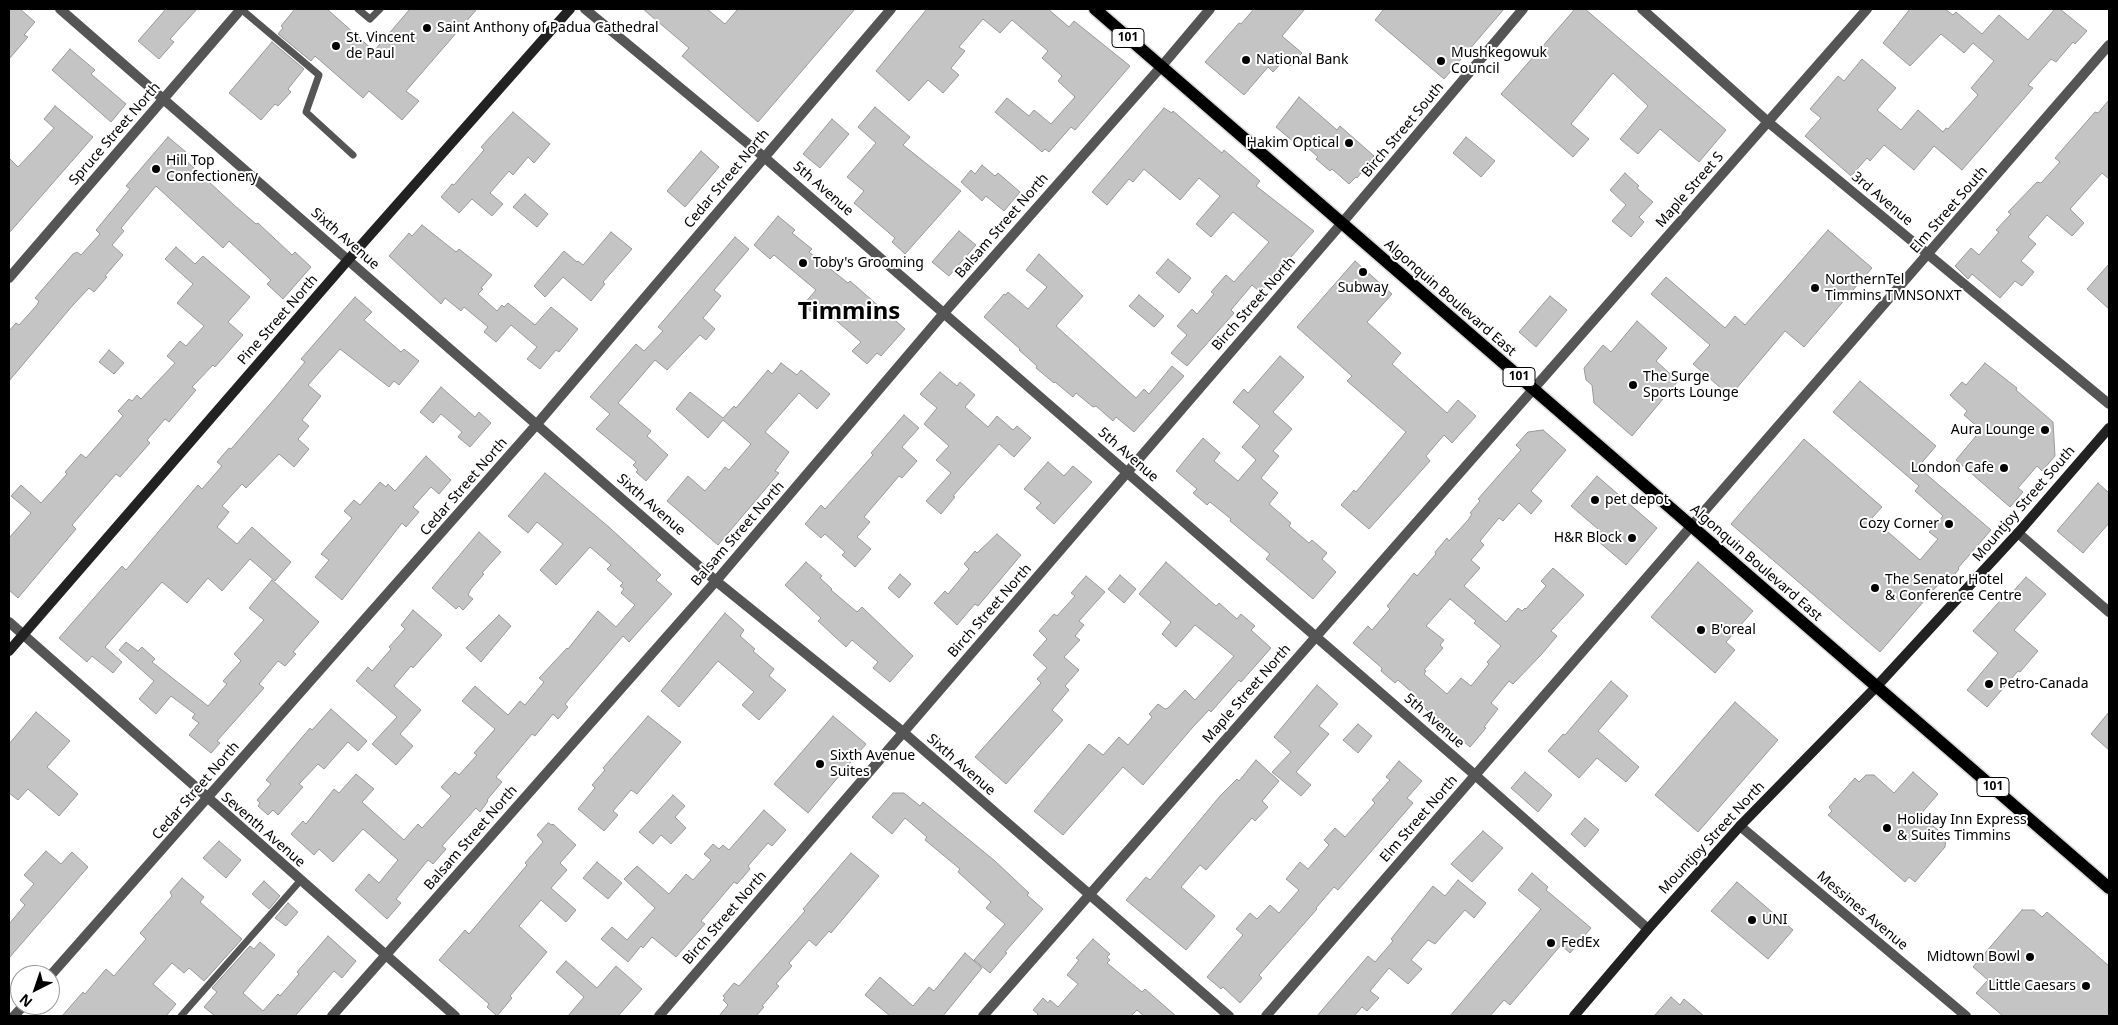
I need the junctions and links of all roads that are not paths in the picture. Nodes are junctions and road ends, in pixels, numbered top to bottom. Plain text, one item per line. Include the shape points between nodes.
1 (60, 9) edge
2 (241, 9) edge
3 (358, 9) edge
4 (380, 9) edge
5 (570, 9) edge
6 (585, 9) edge
7 (891, 9) edge
8 (1095, 9) edge
9 (1210, 9) edge
10 (1523, 9) edge
11 (1642, 9) edge
12 (1867, 9) edge
13 (2109, 45) edge
14 (1162, 67) junction
15 (164, 99) junction
16 (1768, 122) junction
17 (353, 155) dead end
18 (764, 157) junction
19 (1342, 224) junction
20 (1928, 255) junction
21 (348, 260) junction
22 (9, 278) edge
23 (944, 313) junction
24 (1532, 389) junction
25 (2109, 404) edge
26 (537, 424) junction
27 (2109, 428) edge
28 (1127, 472) junction
29 (1690, 526) junction
30 (2018, 533) junction
31 (716, 581) junction
32 (2109, 612) edge
33 (9, 622) edge
34 (22, 634) junction
35 (1316, 636) junction
36 (9, 651) edge
37 (1877, 686) junction
38 (903, 732) junction
39 (1475, 775) junction
40 (207, 799) junction
41 (1740, 826) junction
42 (300, 881) junction
43 (2109, 888) edge
44 (1089, 895) junction
45 (1648, 929) junction
46 (386, 956) junction
47 (60, 965) edge
48 (181, 1016) edge
49 (332, 1016) edge
50 (455, 1016) edge
51 (658, 1016) edge
52 (983, 1016) edge
53 (1228, 1016) edge
54 (1266, 1016) edge
55 (1574, 1016) edge
56 (1966, 1016) edge

1 - 15 street, Sixth Avenue
2 - 15 street, Spruce Street North
2 - 17 lane via 319,75 306,112
3 - 4 lane via 370,19
5 - 21 street, Pine Street North
6 - 18 street, 5th Avenue
7 - 18 street, Cedar Street North
8 - 14 main road, Algonquin Boulevard East / 101
9 - 14 street, Balsam Street North
10 - 19 street, Birch Street South
11 - 16 street, 3rd Avenue
12 - 16 street, Maple Street S
13 - 20 street, Elm Street South
14 - 19 main road, Algonquin Boulevard East / 101
14 - 23 street, Balsam Street North
15 - 21 street, Sixth Avenue
15 - 22 street, Spruce Street North
16 - 20 street, 3rd Avenue
16 - 24 street, Maple Street S
18 - 23 street, 5th Avenue
18 - 26 street, Cedar Street North
19 - 24 main road, Algonquin Boulevard East / 101
19 - 28 street, Birch Street North
20 - 25 street, 3rd Avenue
20 - 29 street, Elm Street South
21 - 26 street, Sixth Avenue
21 - 34 street, Pine Street North
23 - 28 street, 5th Avenue
23 - 31 street, Balsam Street North
24 - 29 main road, Algonquin Boulevard East / 101
24 - 35 street, Maple Street North
26 - 31 street, Sixth Avenue
26 - 40 street, Cedar Street North
27 - 30 street, Mountjoy Street South
28 - 35 street, 5th Avenue
28 - 38 street, Birch Street North
29 - 37 main road, Algonquin Boulevard East / 101
29 - 39 street, Elm Street North
30 - 32 street
30 - 37 street, Mountjoy Street South
31 - 38 street, Sixth Avenue
31 - 46 street, Balsam Street North
33 - 34 street, Seventh Avenue
34 - 36 street, Pine Street North
34 - 40 street, Seventh Avenue
35 - 39 street, 5th Avenue
35 - 44 street, Maple Street North
37 - 41 street, Mountjoy Street North
37 - 43 main road, 101
38 - 44 street, Sixth Avenue
38 - 51 street, Birch Street North
39 - 45 street, 5th Avenue
39 - 54 street, Elm Street North
40 - 42 street, Seventh Avenue
40 - 47 street, Cedar Street North
41 - 45 street, Mountjoy Street North
41 - 56 street, Messines Avenue
42 - 46 street, Seventh Avenue
42 - 48 lane
44 - 52 street, Maple Street North
44 - 53 street, Sixth Avenue
45 - 55 street, Mountjoy Street North
46 - 49 street, Balsam Street North
46 - 50 street, Seventh Avenue

